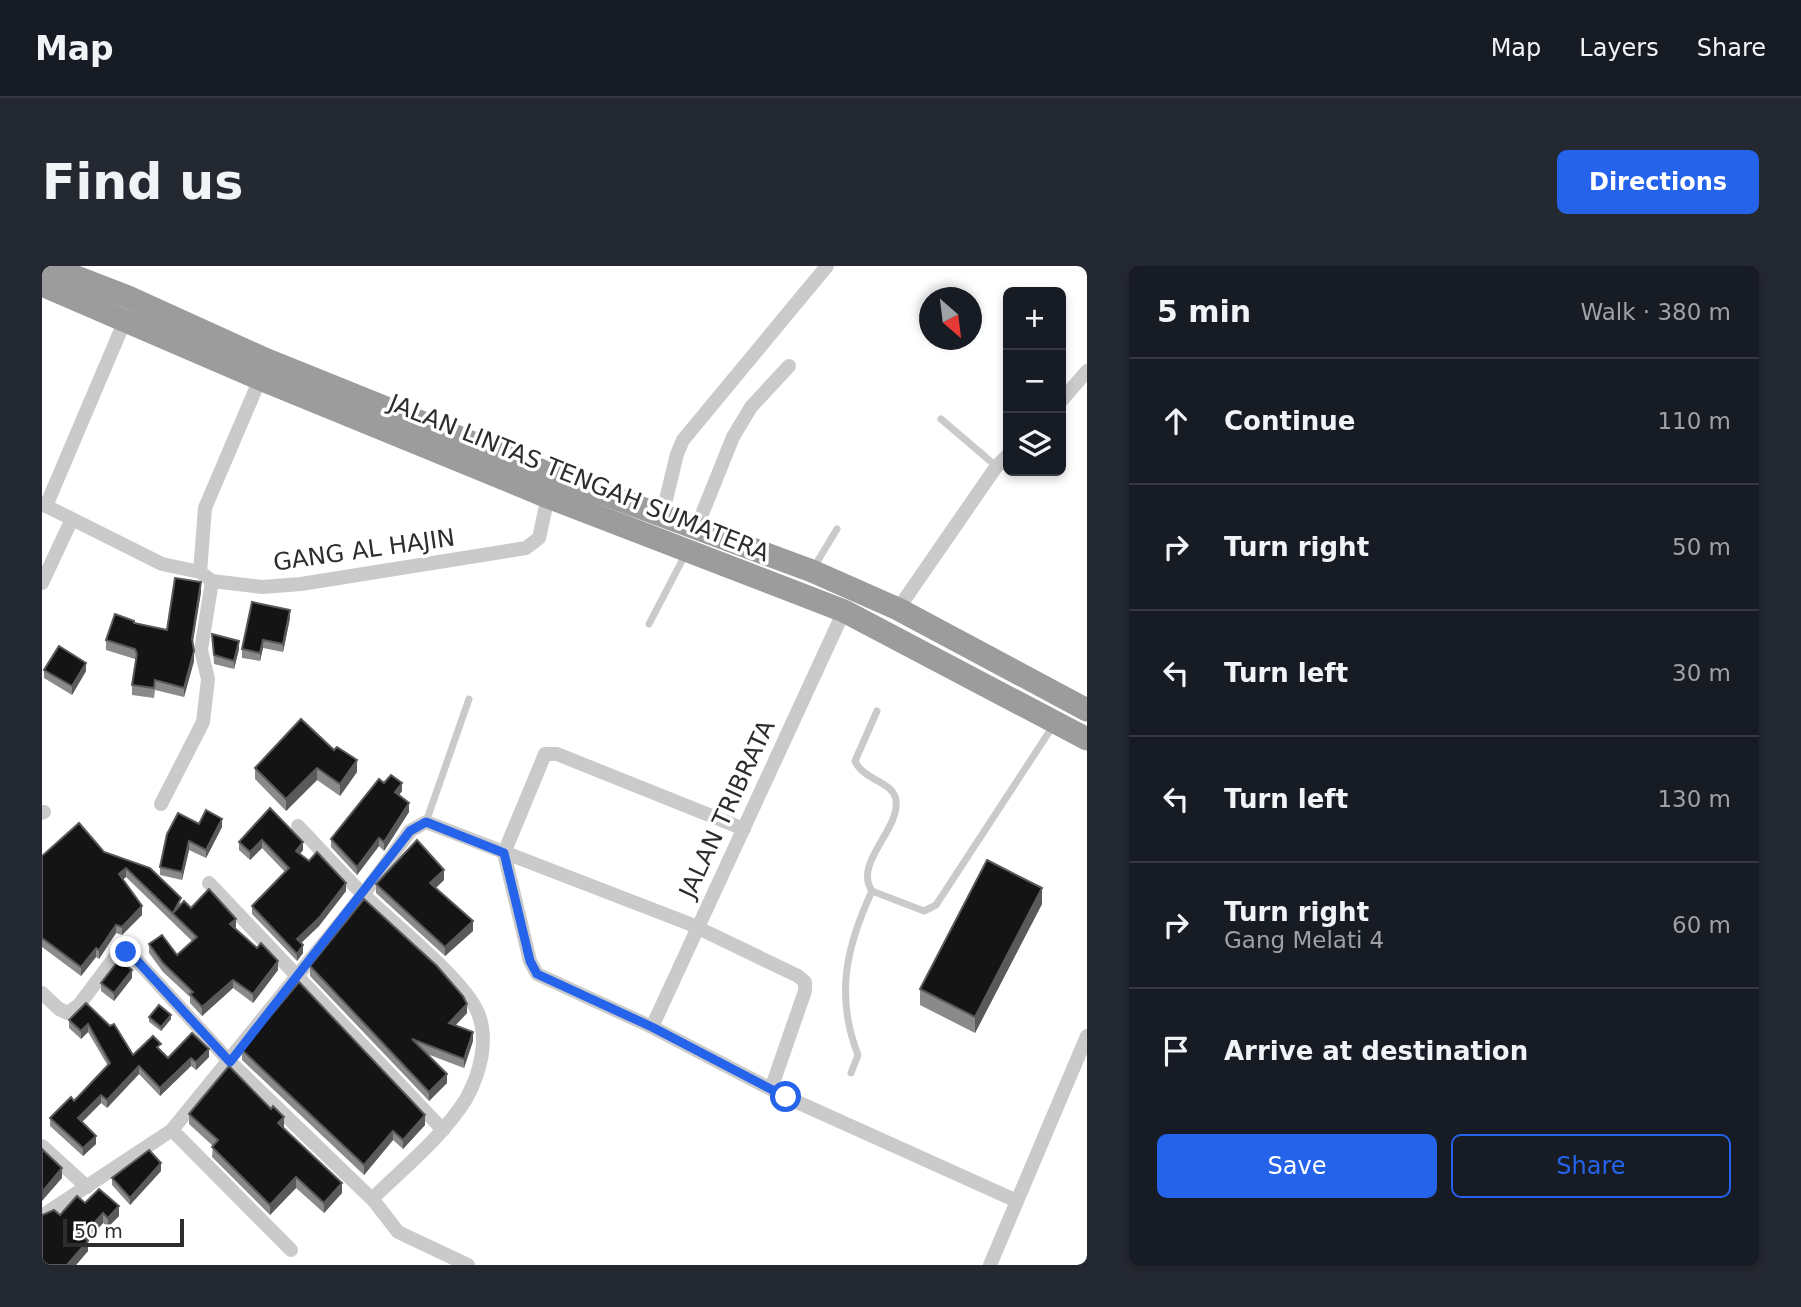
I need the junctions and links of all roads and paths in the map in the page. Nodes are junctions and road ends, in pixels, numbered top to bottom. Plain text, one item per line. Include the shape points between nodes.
1 (48, 266) edge
2 (827, 266) edge
3 (42, 285) edge
4 (126, 318) junction
5 (789, 366) dead end
6 (1087, 372) edge
7 (260, 379) junction
8 (1066, 395) edge
9 (941, 419) dead end
10 (431, 437) junction
11 (484, 457) junction
12 (1003, 460) edge
13 (996, 467) junction
14 (548, 497) junction
15 (44, 505) edge
16 (662, 516) junction
17 (71, 522) junction
18 (837, 529) dead end
19 (692, 539) junction
20 (812, 571) junction
21 (206, 576) junction
22 (42, 583) edge
23 (898, 609) junction
24 (844, 611) junction
25 (649, 624) dead end
26 (469, 699) dead end
27 (1086, 706) edge
28 (877, 711) dead end
29 (1056, 720) junction
30 (1087, 739) edge
31 (162, 804) dead end
32 (426, 822) junction
33 (298, 826) dead end
34 (744, 829) junction
35 (497, 850) junction
36 (209, 883) dead end
37 (872, 891) junction
38 (363, 895) junction
39 (698, 929) junction
40 (295, 976) junction
41 (42, 993) edge
42 (652, 1027) junction
43 (1087, 1036) edge
44 (230, 1062) junction
45 (851, 1073) dead end
46 (771, 1089) junction
47 (172, 1130) junction
48 (443, 1130) junction
49 (42, 1146) edge
50 (86, 1187) junction
51 (1017, 1201) junction
52 (374, 1203) junction
53 (42, 1216) edge
54 (291, 1250) dead end
55 (468, 1265) edge
56 (990, 1265) edge

1 - 10 highway, JALAN LINTAS TENGAH SUMATERA
2 - 16 street via 683,440
3 - 4 highway, JALAN LINTAS TENGAH SUMATERA
4 - 7 highway, JALAN LINTAS TENGAH SUMATERA
4 - 15 street
5 - 19 street via 751,407 733,437
6 - 8 street
7 - 10 highway, JALAN LINTAS TENGAH SUMATERA
7 - 21 street via 205,509
9 - 13 lane
10 - 11 highway, JALAN LINTAS TENGAH SUMATERA
11 - 14 highway, JALAN LINTAS TENGAH SUMATERA
11 - 16 highway, JALAN LINTAS TENGAH SUMATERA
12 - 13 street
13 - 23 street
14 - 19 highway, JALAN LINTAS TENGAH SUMATERA
14 - 21 street, GANG AL HAJIN via 539,538 526,548 262,587
15 - 17 street, GANG AL HAJIN
16 - 19 highway, JALAN LINTAS TENGAH SUMATERA
17 - 21 street, GANG AL HAJIN via 162,564
17 - 22 street
18 - 20 lane
19 - 20 highway, JALAN LINTAS TENGAH SUMATERA
19 - 24 highway, JALAN LINTAS TENGAH SUMATERA
19 - 25 lane
20 - 23 highway, JALAN LINTAS TENGAH SUMATERA
21 - 31 street via 201,650 208,678 203,722
23 - 27 highway, JALAN LINTAS TENGAH SUMATERA
24 - 29 highway, JALAN LINTAS TENGAH SUMATERA
24 - 34 street, JALAN TRIBRATA
26 - 32 lane
28 - 37 lane via 855,761 867,777 888,786 896,797 896,811 868,871
29 - 30 highway, JALAN LINTAS TENGAH SUMATERA
29 - 37 lane via 933,908 924,911
32 - 35 street
32 - 38 street via 410,831
33 - 38 street
34 - 35 street via 548,752
34 - 39 street, JALAN TRIBRATA
35 - 39 street
35 - 42 street via 537,974
36 - 40 street
37 - 45 lane via 857,924 844,991 848,1031 858,1055
38 - 40 street
38 - 48 street via 456,983 477,1010 483,1051 466,1098
39 - 42 street, JALAN TRIBRATA
39 - 46 street via 805,982
40 - 44 street
40 - 48 street
41 - 44 street via 68,1013 115,957 131,954
42 - 46 street
43 - 51 street
44 - 47 street
44 - 52 street
46 - 51 street
47 - 50 street
47 - 54 street
48 - 52 street via 375,1196
49 - 50 street
50 - 53 street
51 - 56 street
52 - 55 street via 398,1233

